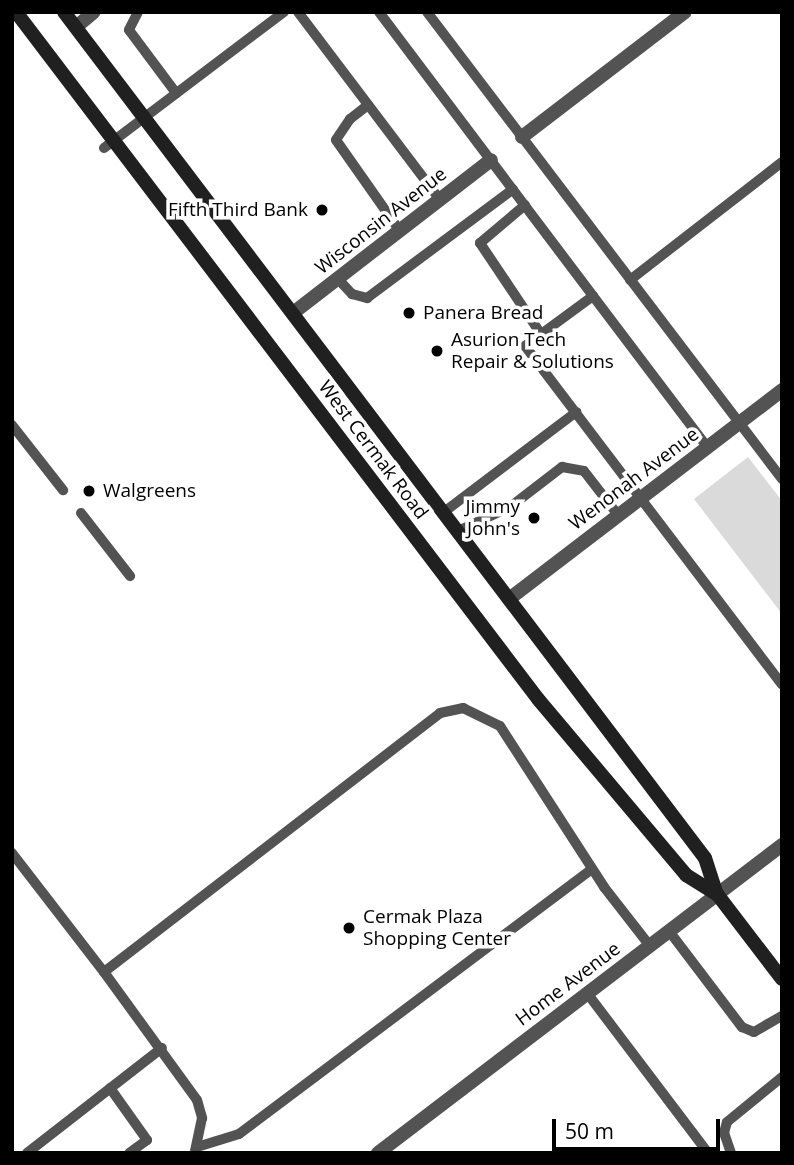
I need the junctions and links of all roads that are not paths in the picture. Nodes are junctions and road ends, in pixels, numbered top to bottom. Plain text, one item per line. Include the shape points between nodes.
1 (16, 12) edge
2 (64, 12) edge
3 (94, 12) edge
4 (138, 12) edge
5 (284, 12) edge
6 (299, 12) edge
7 (379, 12) edge
8 (427, 12) edge
9 (685, 12) edge
10 (76, 27) junction
11 (176, 93) junction
12 (368, 105) junction
13 (144, 117) junction
14 (522, 137) junction
15 (109, 145) junction
16 (491, 160) junction
17 (782, 162) edge
18 (513, 190) junction
19 (440, 200) junction
20 (525, 205) junction
21 (400, 231) junction
22 (338, 279) junction
23 (630, 280) junction
24 (593, 296) junction
25 (293, 313) junction
26 (541, 334) junction
27 (782, 390) edge
28 (576, 412) junction
29 (739, 423) junction
30 (12, 425) edge
31 (707, 447) junction
32 (782, 479) edge
33 (63, 490) dead end
34 (640, 499) junction
35 (444, 512) junction
36 (81, 513) dead end
37 (618, 515) junction
38 (458, 531) junction
39 (130, 576) dead end
40 (509, 599) junction
41 (782, 684) edge
42 (780, 849) edge
43 (12, 853) edge
44 (592, 869) junction
45 (717, 894) junction
46 (669, 931) junction
47 (650, 946) junction
48 (104, 972) junction
49 (782, 979) edge
50 (587, 993) junction
51 (782, 1016) edge
52 (162, 1048) junction
53 (782, 1077) edge
54 (110, 1088) junction
55 (705, 1149) edge
56 (196, 1150) edge
57 (27, 1153) edge
58 (130, 1153) edge
59 (377, 1153) edge
60 (691, 1153) edge
61 (732, 1153) edge

1 - 15 main road, West Cermak Road
2 - 10 main road, West Cermak Road
3 - 10 street
4 - 11 lane via 129,30
5 - 11 lane
6 - 12 lane
7 - 16 lane
8 - 14 lane
9 - 14 street
10 - 13 main road, West Cermak Road
11 - 13 lane
12 - 19 lane
12 - 21 lane via 350,119 336,140
13 - 15 lane
13 - 25 main road, West Cermak Road
14 - 23 lane
15 - 45 main road, West Cermak Road via 538,699 686,875
16 - 18 lane
16 - 19 street, Wisconsin Avenue
17 - 23 lane
18 - 20 lane
18 - 22 lane via 367,299 352,294
19 - 21 street, Wisconsin Avenue
20 - 24 lane
20 - 26 lane via 480,243
21 - 22 street, Wisconsin Avenue
22 - 25 street, Wisconsin Avenue
23 - 29 lane
24 - 26 lane
24 - 31 lane
25 - 35 main road, West Cermak Road
26 - 28 lane via 525,346
27 - 29 street, Wenonah Avenue
28 - 34 lane
28 - 35 lane
29 - 31 street, Wenonah Avenue
29 - 32 lane
30 - 33 lane
31 - 34 street, Wenonah Avenue
34 - 37 street, Wenonah Avenue
34 - 41 lane
35 - 38 main road, West Cermak Road
36 - 39 lane
37 - 38 lane via 584,471 562,467 510,507
37 - 40 street, Wenonah Avenue
38 - 40 main road, West Cermak Road
40 - 45 main road, West Cermak Road via 705,858
42 - 45 street, Home Avenue
43 - 48 lane
44 - 47 lane
44 - 48 lane via 499,726 478,712 451,708
44 - 56 lane via 239,1133
45 - 46 street, Home Avenue
45 - 49 main road, West Cermak Road
46 - 47 street, Home Avenue
46 - 51 lane via 742,1027 754,1032
47 - 50 street, Home Avenue
48 - 52 lane
50 - 55 lane
50 - 59 street, Home Avenue
52 - 54 lane
52 - 56 lane via 197,1100 202,1118
53 - 61 lane via 727,1122 724,1133
54 - 57 lane
54 - 58 lane via 147,1140
55 - 60 lane

